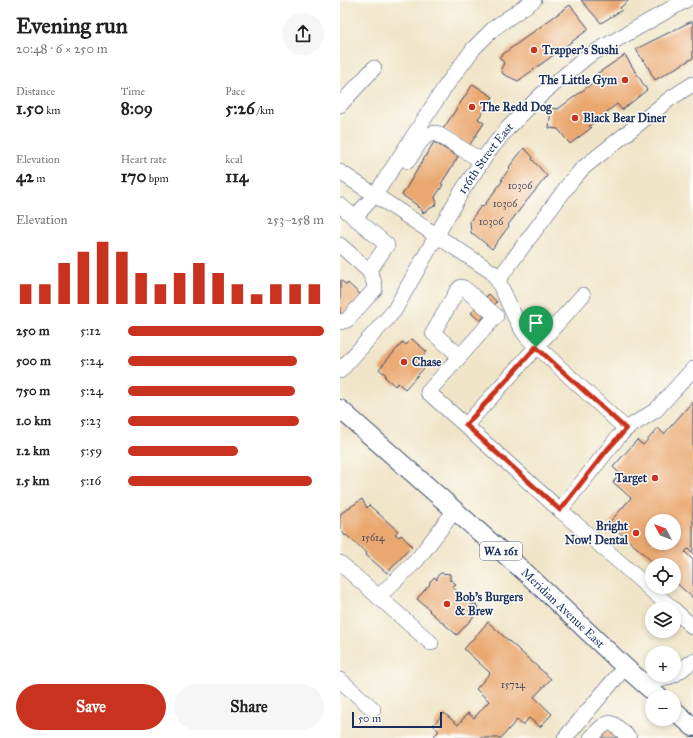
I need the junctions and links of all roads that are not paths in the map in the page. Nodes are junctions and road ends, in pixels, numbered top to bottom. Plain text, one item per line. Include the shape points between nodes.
1 (534, 0) edge
2 (679, 1) edge
3 (374, 68) dead end
4 (693, 84) edge
5 (340, 105) edge
6 (482, 161) junction
7 (390, 169) junction
8 (340, 172) edge
9 (375, 195) junction
10 (340, 205) edge
11 (354, 218) junction
12 (438, 235) junction
13 (340, 245) edge
14 (369, 271) junction
15 (498, 280) junction
16 (583, 295) dead end
17 (340, 322) edge
18 (536, 347) junction
19 (460, 356) junction
20 (693, 368) edge
21 (340, 371) edge
22 (340, 409) edge
23 (466, 425) junction
24 (626, 429) junction
25 (455, 510) junction
26 (560, 510) junction
27 (340, 563) edge
28 (378, 597) junction
29 (664, 602) edge
30 (681, 617) edge
31 (693, 627) edge
32 (431, 643) dead end
33 (693, 661) edge
34 (625, 667) junction
35 (681, 670) edge
36 (639, 679) junction
37 (340, 680) edge
38 (645, 681) edge
39 (651, 690) edge
40 (373, 708) dead end
41 (681, 716) edge
42 (693, 727) edge
43 (564, 738) edge
44 (591, 738) edge
45 (629, 738) edge

1 - 7 street via 494,28 474,48
2 - 6 street, 156th Street East via 575,65 508,128
3 - 5 street
4 - 15 street via 671,98 583,168
6 - 7 street via 436,133 430,133 425,136 404,167
6 - 12 street, 156th Street East via 460,194
7 - 9 street
8 - 9 street
9 - 11 street
9 - 12 street
10 - 11 street
11 - 14 street via 387,244
12 - 15 street via 486,267
12 - 21 street, 156th Street East via 394,311
13 - 14 street
14 - 17 street via 375,289 347,320
15 - 18 street via 517,324
16 - 18 street
18 - 23 street
18 - 24 street
19 - 19 street via 433,333 457,291 464,288 496,316
19 - 23 street via 428,392
20 - 24 street via 656,410
22 - 25 main road, Meridian Avenue East / WA 161
23 - 26 street
24 - 26 street
25 - 28 street via 417,560
25 - 34 main road, Meridian Avenue East / WA 161
26 - 29 street
27 - 28 street
28 - 32 street
30 - 31 street
33 - 35 street
34 - 36 main road, Meridian Avenue East / WA 161
34 - 43 street
36 - 38 street
36 - 39 main road, Meridian Avenue East / WA 161
37 - 40 street
41 - 42 main road
44 - 45 street via 601,727 609,723

